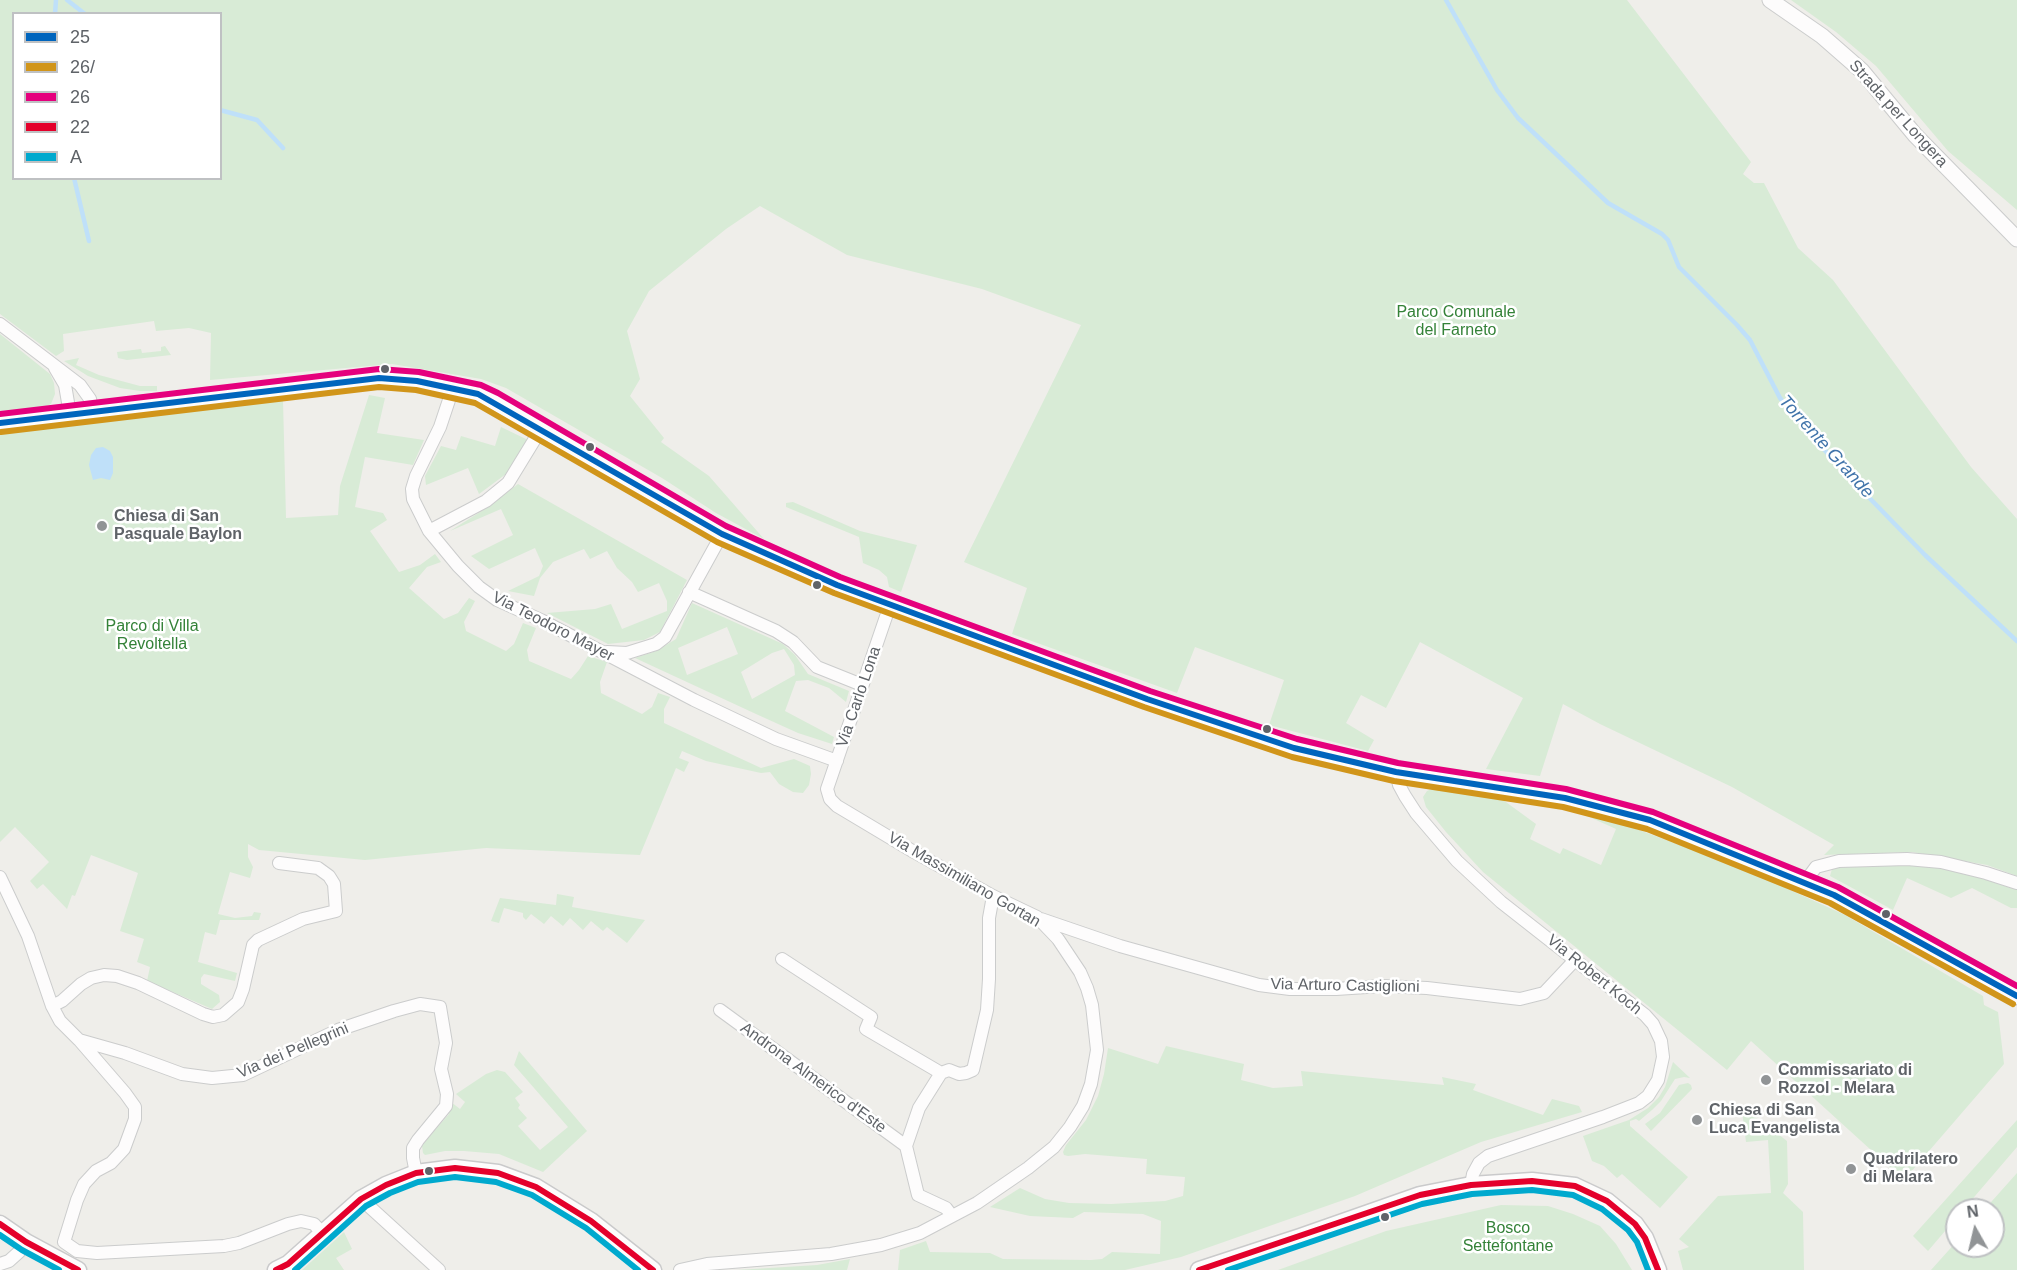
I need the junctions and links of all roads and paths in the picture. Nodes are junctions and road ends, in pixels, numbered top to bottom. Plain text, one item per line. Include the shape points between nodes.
1 (1770, 0) edge
2 (2017, 239) edge
3 (0, 324) edge
4 (53, 365) junction
5 (453, 388) junction
6 (93, 411) junction
7 (70, 414) junction
8 (0, 423) edge
9 (541, 429) junction
10 (429, 531) junction
11 (722, 534) junction
12 (689, 592) junction
13 (890, 605) junction
14 (603, 652) junction
15 (862, 686) junction
16 (837, 761) junction
17 (1396, 772) junction
18 (827, 789) joint
19 (279, 863) dead end
20 (0, 877) edge
21 (1805, 882) junction
22 (2017, 883) edge
23 (993, 896) junction
24 (1037, 917) junction
25 (782, 959) dead end
26 (1575, 960) junction
27 (2017, 996) edge
28 (52, 1006) junction
29 (720, 1010) dead end
30 (79, 1040) junction
31 (941, 1073) junction
32 (906, 1146) junction
33 (416, 1173) junction
34 (1471, 1185) junction
35 (361, 1199) junction
36 (952, 1216) junction
37 (0, 1224) edge
38 (322, 1233) junction
39 (26, 1242) junction
40 (0, 1264) edge
41 (78, 1270) edge
42 (276, 1270) edge
43 (439, 1270) edge
44 (653, 1270) edge
45 (680, 1270) edge
46 (1199, 1270) edge
47 (1658, 1270) edge

1 - 2 street, Strada per Longera via 1822,36 1862,71 1915,135
3 - 4 street
4 - 6 street via 85,390
4 - 7 street via 65,385
5 - 6 main road via 379,378
5 - 9 main road via 486,398
5 - 10 street, Via Teodoro Mayer via 412,489
6 - 7 main road
7 - 8 main road
9 - 10 street via 508,483 486,501
9 - 11 main road
10 - 14 street, Via Teodoro Mayer via 458,566 496,600
11 - 12 street
11 - 13 main road
12 - 14 street via 665,637 656,644 627,653
12 - 15 street via 776,631 794,642 817,668
13 - 15 street, Via Carlo Lona
13 - 17 main road via 1226,727
14 - 16 street, Via Teodoro Mayer via 776,739
15 - 16 street, Via Carlo Lona
16 - 18 street, Via Carlo Lona
17 - 21 main road via 1565,798 1626,813
17 - 26 street, Via Robert Koch via 1399,785 1416,813 1457,861 1501,902
18 - 23 street, Via Massimiliano Gortan via 837,807
19 - 28 street via 318,868 330,876 336,911 303,919 258,940 253,945 238,1002 223,1016 203,1014 138,983 104,975 91,978
20 - 28 street via 34,951
21 - 22 street via 1816,867 1839,861 1907,859 1958,866
21 - 27 main road
23 - 24 street, Via Massimiliano Gortan
23 - 31 street via 987,1010 974,1070
24 - 26 street, Via Arturo Castiglioni via 1120,946 1259,985 1290,989 1382,986 1520,999 1544,993
24 - 36 street, Via Massimiliano Gortan via 1058,939 1088,988 1097,1050 1091,1084 1083,1106 1054,1147
25 - 31 street via 871,1017 866,1029
26 - 34 street, Via Robert Koch via 1653,1024 1663,1057 1658,1080 1648,1096 1629,1108 1488,1156 1479,1163
28 - 30 street via 60,1021
29 - 32 street, Androna Almerico d'Este
30 - 33 street, Via dei Pellegrini via 182,1074 229,1078 249,1073 338,1030 394,1011 420,1004 440,1007 446,1043 441,1069 446,1106 413,1148
30 - 38 street via 126,1093 135,1107 135,1119 124,1149 84,1184 64,1242 77,1251 97,1253 224,1246 301,1221 314,1224
31 - 32 street via 919,1108
32 - 36 street via 918,1195 946,1208
33 - 35 main road
33 - 44 main road via 476,1169 516,1178 591,1221
34 - 46 main road via 1393,1203
34 - 47 main road via 1536,1181 1590,1192 1615,1206 1635,1224
35 - 38 main road
35 - 43 street
36 - 45 street, Via Massimiliano Gortan via 920,1233 881,1245 809,1257 716,1263
37 - 39 main road
38 - 42 main road
39 - 40 street
39 - 41 main road

